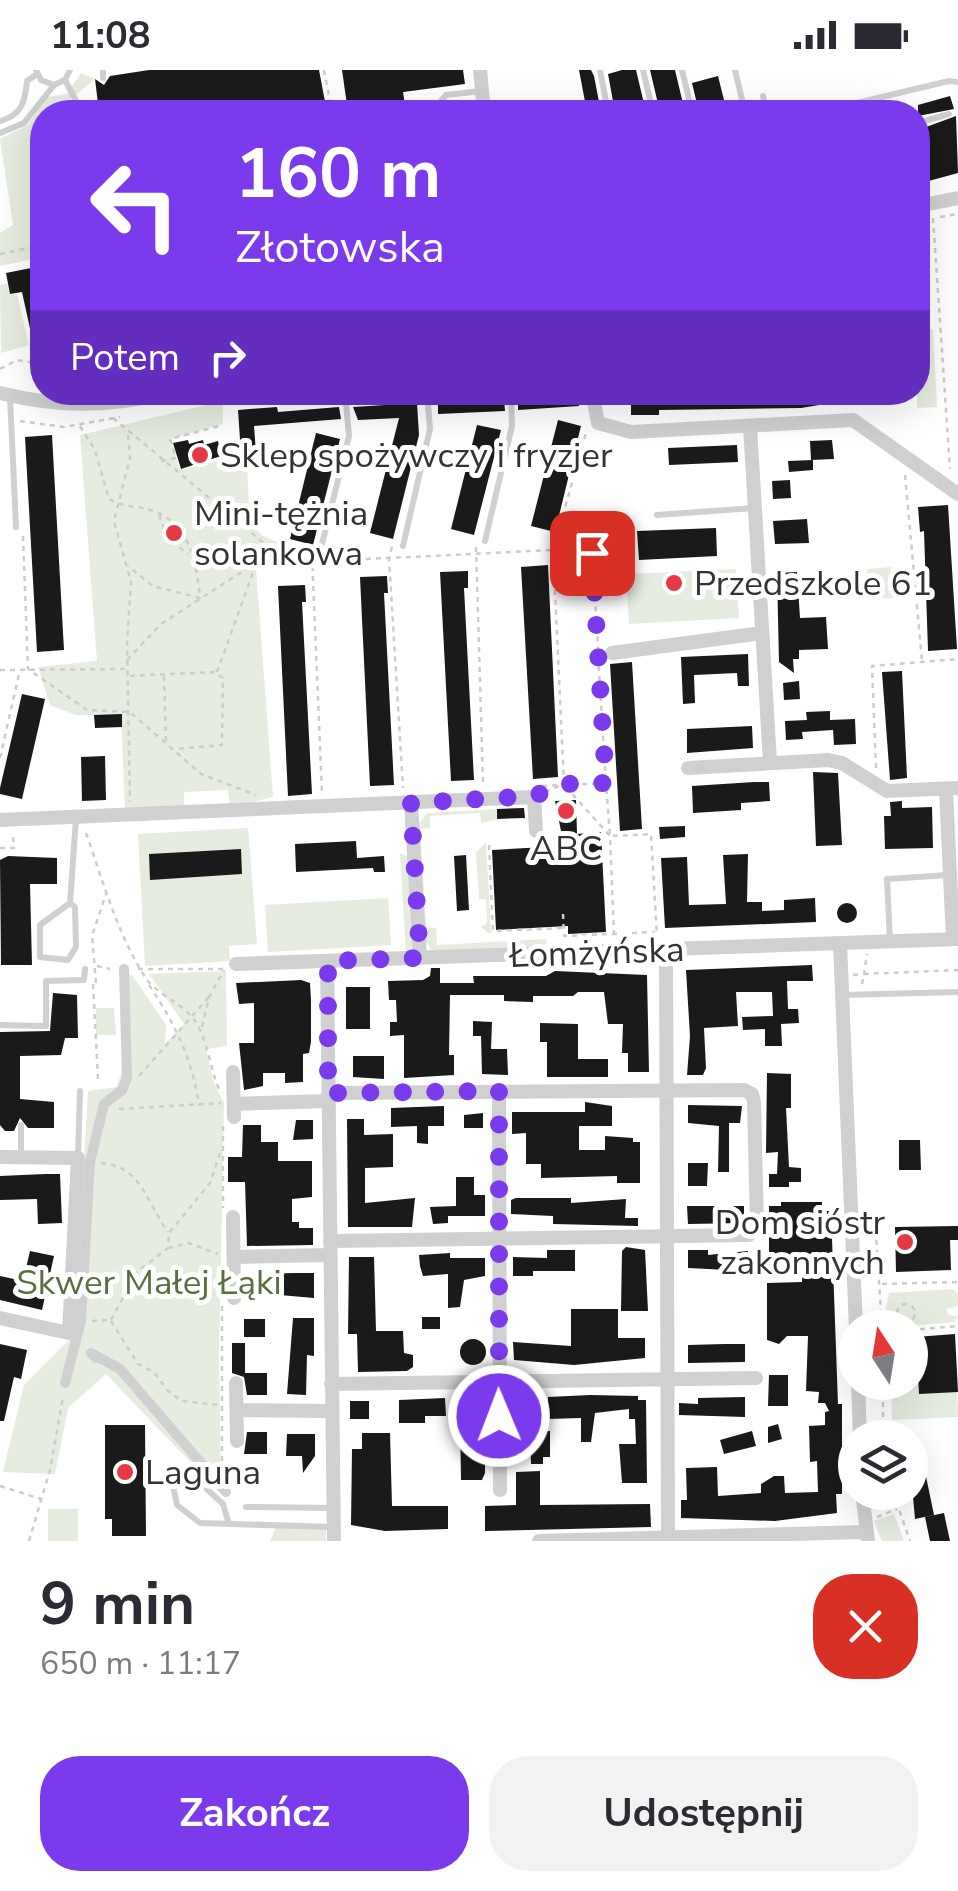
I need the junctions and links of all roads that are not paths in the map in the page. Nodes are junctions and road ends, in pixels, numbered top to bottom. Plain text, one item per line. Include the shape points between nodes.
1 (70, 70) edge
2 (480, 70) edge
3 (600, 70) edge
4 (643, 70) edge
5 (682, 70) edge
6 (735, 70) edge
7 (37, 72) edge
8 (65, 80) junction
9 (958, 82) edge
10 (54, 85) junction
11 (482, 91) junction
12 (763, 96) dead end
13 (42, 100) edge
14 (76, 100) edge
15 (442, 100) edge
16 (483, 100) edge
17 (606, 100) edge
18 (649, 100) edge
19 (689, 100) edge
20 (742, 100) edge
21 (764, 100) edge
22 (868, 100) edge
23 (949, 114) dead end
24 (30, 115) edge
25 (930, 120) edge
26 (0, 121) edge
27 (0, 133) edge
28 (958, 198) edge
29 (930, 207) edge
30 (5, 394) edge
31 (30, 397) edge
32 (346, 405) edge
33 (429, 405) edge
34 (511, 405) edge
35 (593, 405) edge
36 (750, 426) junction
37 (954, 488) edge
38 (755, 508) junction
39 (658, 515) dead end
40 (16, 527) road end
41 (482, 539) road end
42 (403, 546) dead end
43 (320, 552) dead end
44 (762, 633) junction
45 (612, 653) dead end
46 (770, 762) junction
47 (688, 768) dead end
48 (952, 788) edge
49 (407, 799) junction
50 (80, 823) junction
51 (6, 824) edge
52 (536, 830) dead end
53 (949, 875) junction
54 (70, 903) junction
55 (955, 939) edge
56 (890, 942) junction
57 (840, 944) junction
58 (662, 945) junction
59 (420, 958) junction
60 (328, 961) junction
61 (236, 964) dead end
62 (86, 969) dead end
63 (124, 969) road end
64 (958, 992) edge
65 (842, 995) junction
66 (0, 1025) edge
67 (233, 1072) dead end
68 (666, 1090) junction
69 (80, 1091) dead end
70 (499, 1091) junction
71 (328, 1097) junction
72 (21, 1126) dead end
73 (0, 1158) edge
74 (21, 1158) junction
75 (88, 1161) junction
76 (228, 1217) road end
77 (498, 1235) junction
78 (666, 1235) junction
79 (330, 1248) junction
80 (228, 1251) junction
81 (228, 1296) road end
82 (855, 1310) edge
83 (0, 1318) edge
84 (87, 1350) junction
85 (666, 1378) junction
86 (756, 1378) dead end
87 (498, 1379) junction
88 (236, 1382) dead end
89 (66, 1383) road end
90 (331, 1384) junction
91 (237, 1410) junction
92 (332, 1411) junction
93 (237, 1441) dead end
94 (500, 1490) dead end
95 (226, 1492) road end
96 (246, 1507) dead end
97 (334, 1508) junction
98 (229, 1524) junction
99 (868, 1531) edge
100 (334, 1534) edge
101 (668, 1538) junction
102 (729, 1538) edge
103 (539, 1541) edge

1 - 8 lane
2 - 11 street
3 - 17 lane
4 - 18 lane
5 - 19 lane
6 - 20 lane
7 - 10 lane
7 - 26 lane via 27,82 20,110
8 - 10 lane
8 - 14 lane
9 - 22 lane
10 - 13 lane
11 - 15 lane
11 - 16 street
12 - 21 lane
23 - 25 lane
24 - 27 lane
28 - 29 street
30 - 31 street
30 - 40 lane
32 - 43 lane via 349,436
33 - 42 lane via 430,430
34 - 41 lane via 512,426
35 - 36 street via 594,417 609,428 631,432
36 - 37 street via 852,420
36 - 38 street
38 - 39 lane
38 - 44 street
44 - 45 street
44 - 46 street
46 - 47 street
46 - 48 street via 828,760 887,791
48 - 53 street
49 - 50 street via 130,812
49 - 52 street via 533,792
49 - 59 street
50 - 51 street
50 - 54 lane
53 - 55 street
53 - 56 lane via 888,879
54 - 54 lane via 40,925 40,957 68,960 74,953
55 - 56 street, Łomżyńska
56 - 57 street, Łomżyńska
57 - 58 street, Łomżyńska
57 - 65 street
58 - 59 street, Łomżyńska
58 - 68 street
59 - 60 street, Łomżyńska
60 - 61 street, Łomżyńska
60 - 71 street
62 - 66 lane via 84,980 46,982 46,1026
63 - 75 street via 128,1078 104,1104
64 - 65 lane
65 - 82 street
67 - 71 street via 231,1108
68 - 70 street
68 - 78 street
68 - 78 street via 752,1094 757,1225 749,1234
69 - 75 lane
70 - 71 street
70 - 77 street
71 - 79 street
72 - 74 lane
73 - 74 street
74 - 75 street
75 - 83 street via 69,1333
75 - 84 street
76 - 80 street
77 - 78 street
77 - 79 street
77 - 87 street
78 - 85 street
79 - 80 street
79 - 90 street
80 - 81 street
84 - 89 street
84 - 95 street via 120,1369
85 - 86 street
85 - 87 street
85 - 101 street
87 - 90 street
87 - 94 street
88 - 91 street
90 - 92 street
91 - 92 street
91 - 93 street
92 - 97 street
96 - 97 lane
97 - 100 street
98 - 98 lane via 200,1523 176,1505 173,1486 196,1479 223,1504
98 - 100 lane
99 - 102 street
101 - 102 street
101 - 103 street

